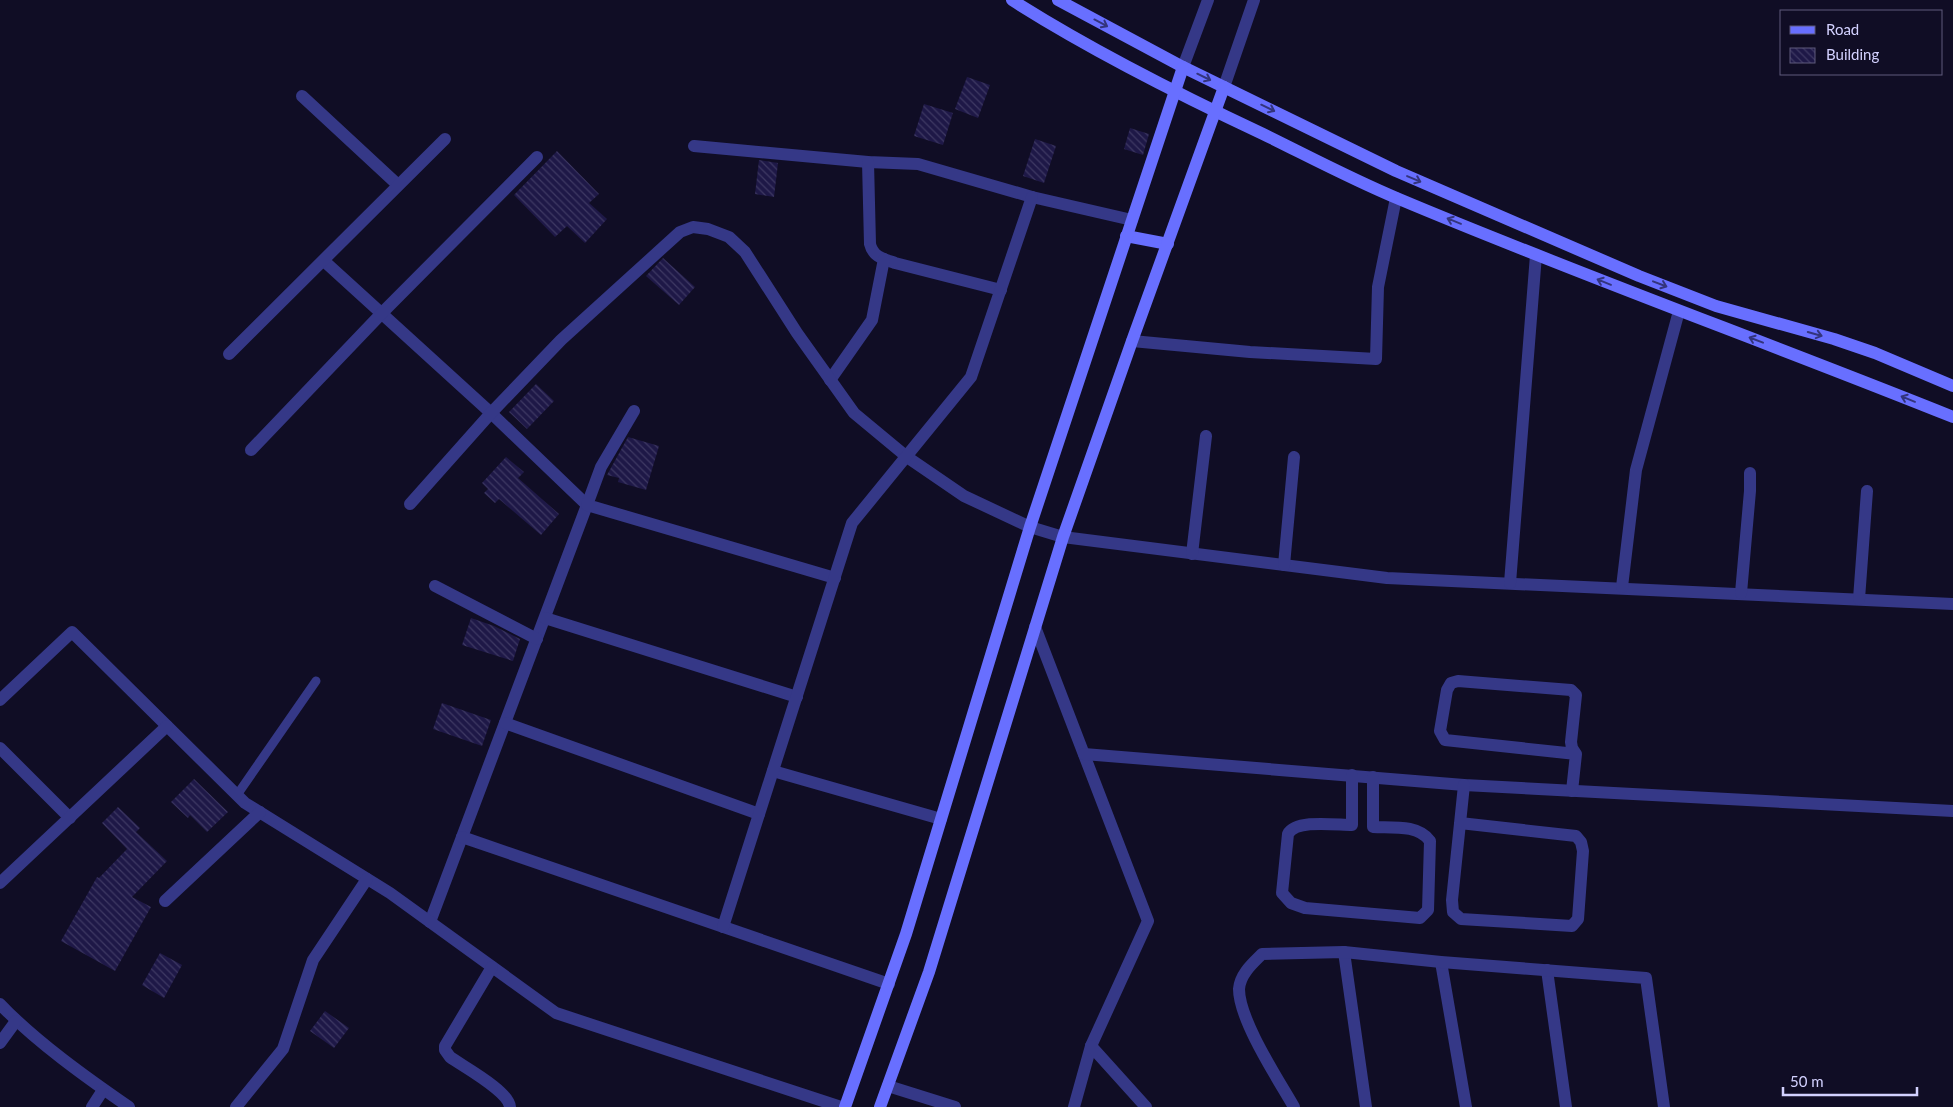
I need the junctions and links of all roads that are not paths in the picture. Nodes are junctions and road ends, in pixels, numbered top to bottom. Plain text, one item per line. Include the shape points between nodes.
1 (1012, 0) edge
2 (1058, 0) edge
3 (1208, 0) edge
4 (1254, 0) edge
5 (1184, 67) junction
6 (1224, 87) junction
7 (1175, 90) junction
8 (302, 96) dead end
9 (1216, 112) junction
10 (445, 138) dead end
11 (694, 146) dead end
12 (537, 157) dead end
13 (868, 162) junction
14 (398, 186) junction
15 (1032, 197) junction
16 (1396, 198) junction
17 (1132, 220) junction
18 (1126, 236) junction
19 (1168, 244) junction
20 (1536, 255) junction
21 (884, 259) junction
22 (324, 260) junction
23 (1000, 290) junction
24 (1679, 311) junction
25 (382, 313) junction
26 (1132, 341) junction
27 (229, 354) dead end
28 (830, 380) junction
29 (1953, 386) edge
30 (634, 411) dead end
31 (492, 413) junction
32 (1953, 417) edge
33 (1206, 436) dead end
34 (251, 450) dead end
35 (1294, 457) dead end
36 (907, 458) junction
37 (1750, 473) dead end
38 (1867, 491) dead end
39 (410, 504) dead end
40 (587, 505) junction
41 (1030, 527) junction
42 (1063, 537) junction
43 (1192, 554) junction
44 (1284, 565) junction
45 (835, 578) junction
46 (1510, 583) junction
47 (435, 586) dead end
48 (1622, 587) junction
49 (1741, 593) junction
50 (1859, 599) junction
51 (1953, 604) edge
52 (544, 618) junction
53 (1035, 627) junction
54 (536, 639) junction
55 (316, 681) dead end
56 (797, 697) junction
57 (0, 700) edge
58 (505, 723) junction
59 (167, 726) junction
60 (0, 748) edge
61 (1084, 754) junction
62 (1576, 754) junction
63 (773, 771) junction
64 (1352, 775) junction
65 (1374, 777) junction
66 (1464, 785) junction
67 (1572, 791) junction
68 (237, 796) junction
69 (1953, 811) edge
70 (260, 812) junction
71 (759, 814) junction
72 (70, 818) junction
73 (941, 819) junction
74 (1460, 823) junction
75 (1352, 825) junction
76 (1372, 827) junction
77 (462, 837) junction
78 (367, 879) junction
79 (0, 883) edge
80 (165, 901) dead end
81 (430, 922) junction
82 (723, 927) junction
83 (1344, 952) junction
84 (1441, 962) junction
85 (492, 967) junction
86 (1547, 970) junction
87 (889, 984) junction
88 (0, 1004) edge
89 (16, 1021) junction
90 (0, 1044) edge
91 (1092, 1046) junction
92 (888, 1086) junction
93 (103, 1090) junction
94 (92, 1107) edge
95 (129, 1107) edge
96 (236, 1107) edge
97 (510, 1107) edge
98 (841, 1107) edge
99 (845, 1107) edge
100 (880, 1107) edge
101 (955, 1107) edge
102 (1074, 1107) edge
103 (1146, 1107) edge
104 (1294, 1107) edge
105 (1366, 1107) edge
106 (1466, 1107) edge
107 (1566, 1107) edge
108 (1664, 1107) edge

1 - 7 street
2 -> 5 street
3 - 5 street
4 - 6 street
5 -> 6 street
5 - 7 street
6 - 9 street
6 -> 29 street via 1396,171 1639,276 1716,306 1875,353
7 - 9 street
7 - 17 street
8 - 14 street
9 - 16 street
9 - 19 street
10 - 14 street
11 - 13 street
12 - 25 street
13 - 15 street via 918,164
13 - 21 street via 870,244 874,253
14 - 22 street
15 - 17 street
15 - 23 street
20 -> 16 street
16 - 26 street via 1378,287 1376,359
17 - 18 street
18 - 19 street
18 - 41 street
19 - 26 street
24 -> 20 street
20 - 46 street
21 - 23 street
21 - 28 street via 872,320
22 - 25 street
22 - 27 street
23 - 36 street via 971,377
32 -> 24 street
24 - 48 street via 1636,470
25 - 31 street
25 - 34 street
26 - 42 street
28 - 31 street via 745,252 729,237 693,227 680,232 561,340
28 - 36 street via 854,413
30 - 40 street via 601,467
31 - 39 street
31 - 40 street
33 - 43 street
35 - 44 street
36 - 41 street via 964,496
36 - 45 street via 852,523
37 - 49 street
38 - 50 street
40 - 45 street
40 - 52 street
41 - 42 street
41 - 73 street
42 - 43 street
42 - 53 street
43 - 44 street
44 - 46 street via 1387,578
45 - 56 street
46 - 48 street
47 - 54 street
48 - 49 street
49 - 50 street
50 - 51 street
52 - 54 street
52 - 56 street
53 - 61 street
53 - 92 street via 929,972
54 - 58 street
55 - 68 lane
56 - 63 street
57 - 59 street via 72,632
58 - 71 street
58 - 77 street
59 - 68 street
59 - 72 street
60 - 72 street
61 - 64 street
61 - 91 street via 1148,922
62 - 62 street via 1570,742 1576,695 1571,690 1458,681 1451,684 1440,731 1445,740
62 - 67 street
63 - 71 street
63 - 73 street
64 - 65 street
64 - 75 street
65 - 66 street
65 - 76 street
66 - 67 street
66 - 74 street
67 - 69 street
68 - 70 street
70 - 78 street
70 - 80 street
71 - 82 street
72 - 79 street
73 - 87 street
74 - 74 street via 1453,912 1461,919 1572,926 1580,913 1583,852 1576,836
75 - 76 street
75 - 76 street via 1300,824 1291,828 1282,893 1285,898 1305,908 1420,918 1428,910 1430,841 1425,833 1414,830
77 - 81 street
77 - 82 street
78 - 81 street
78 - 96 street via 313,960 283,1049
81 - 85 street
82 - 87 street
83 - 84 street
83 - 104 street via 1262,954 1246,970 1239,988 1244,1013 1266,1060
83 - 105 street
84 - 86 street
84 - 106 street
85 - 97 street via 445,1050 450,1057 501,1092 510,1101
85 - 98 street via 556,1013
86 - 107 street
86 - 108 street via 1646,978
87 - 99 street
88 - 89 street
89 - 90 street
89 - 93 street
91 - 102 street
91 - 103 street
92 - 100 street
92 - 101 street
93 - 94 street
93 - 95 street

